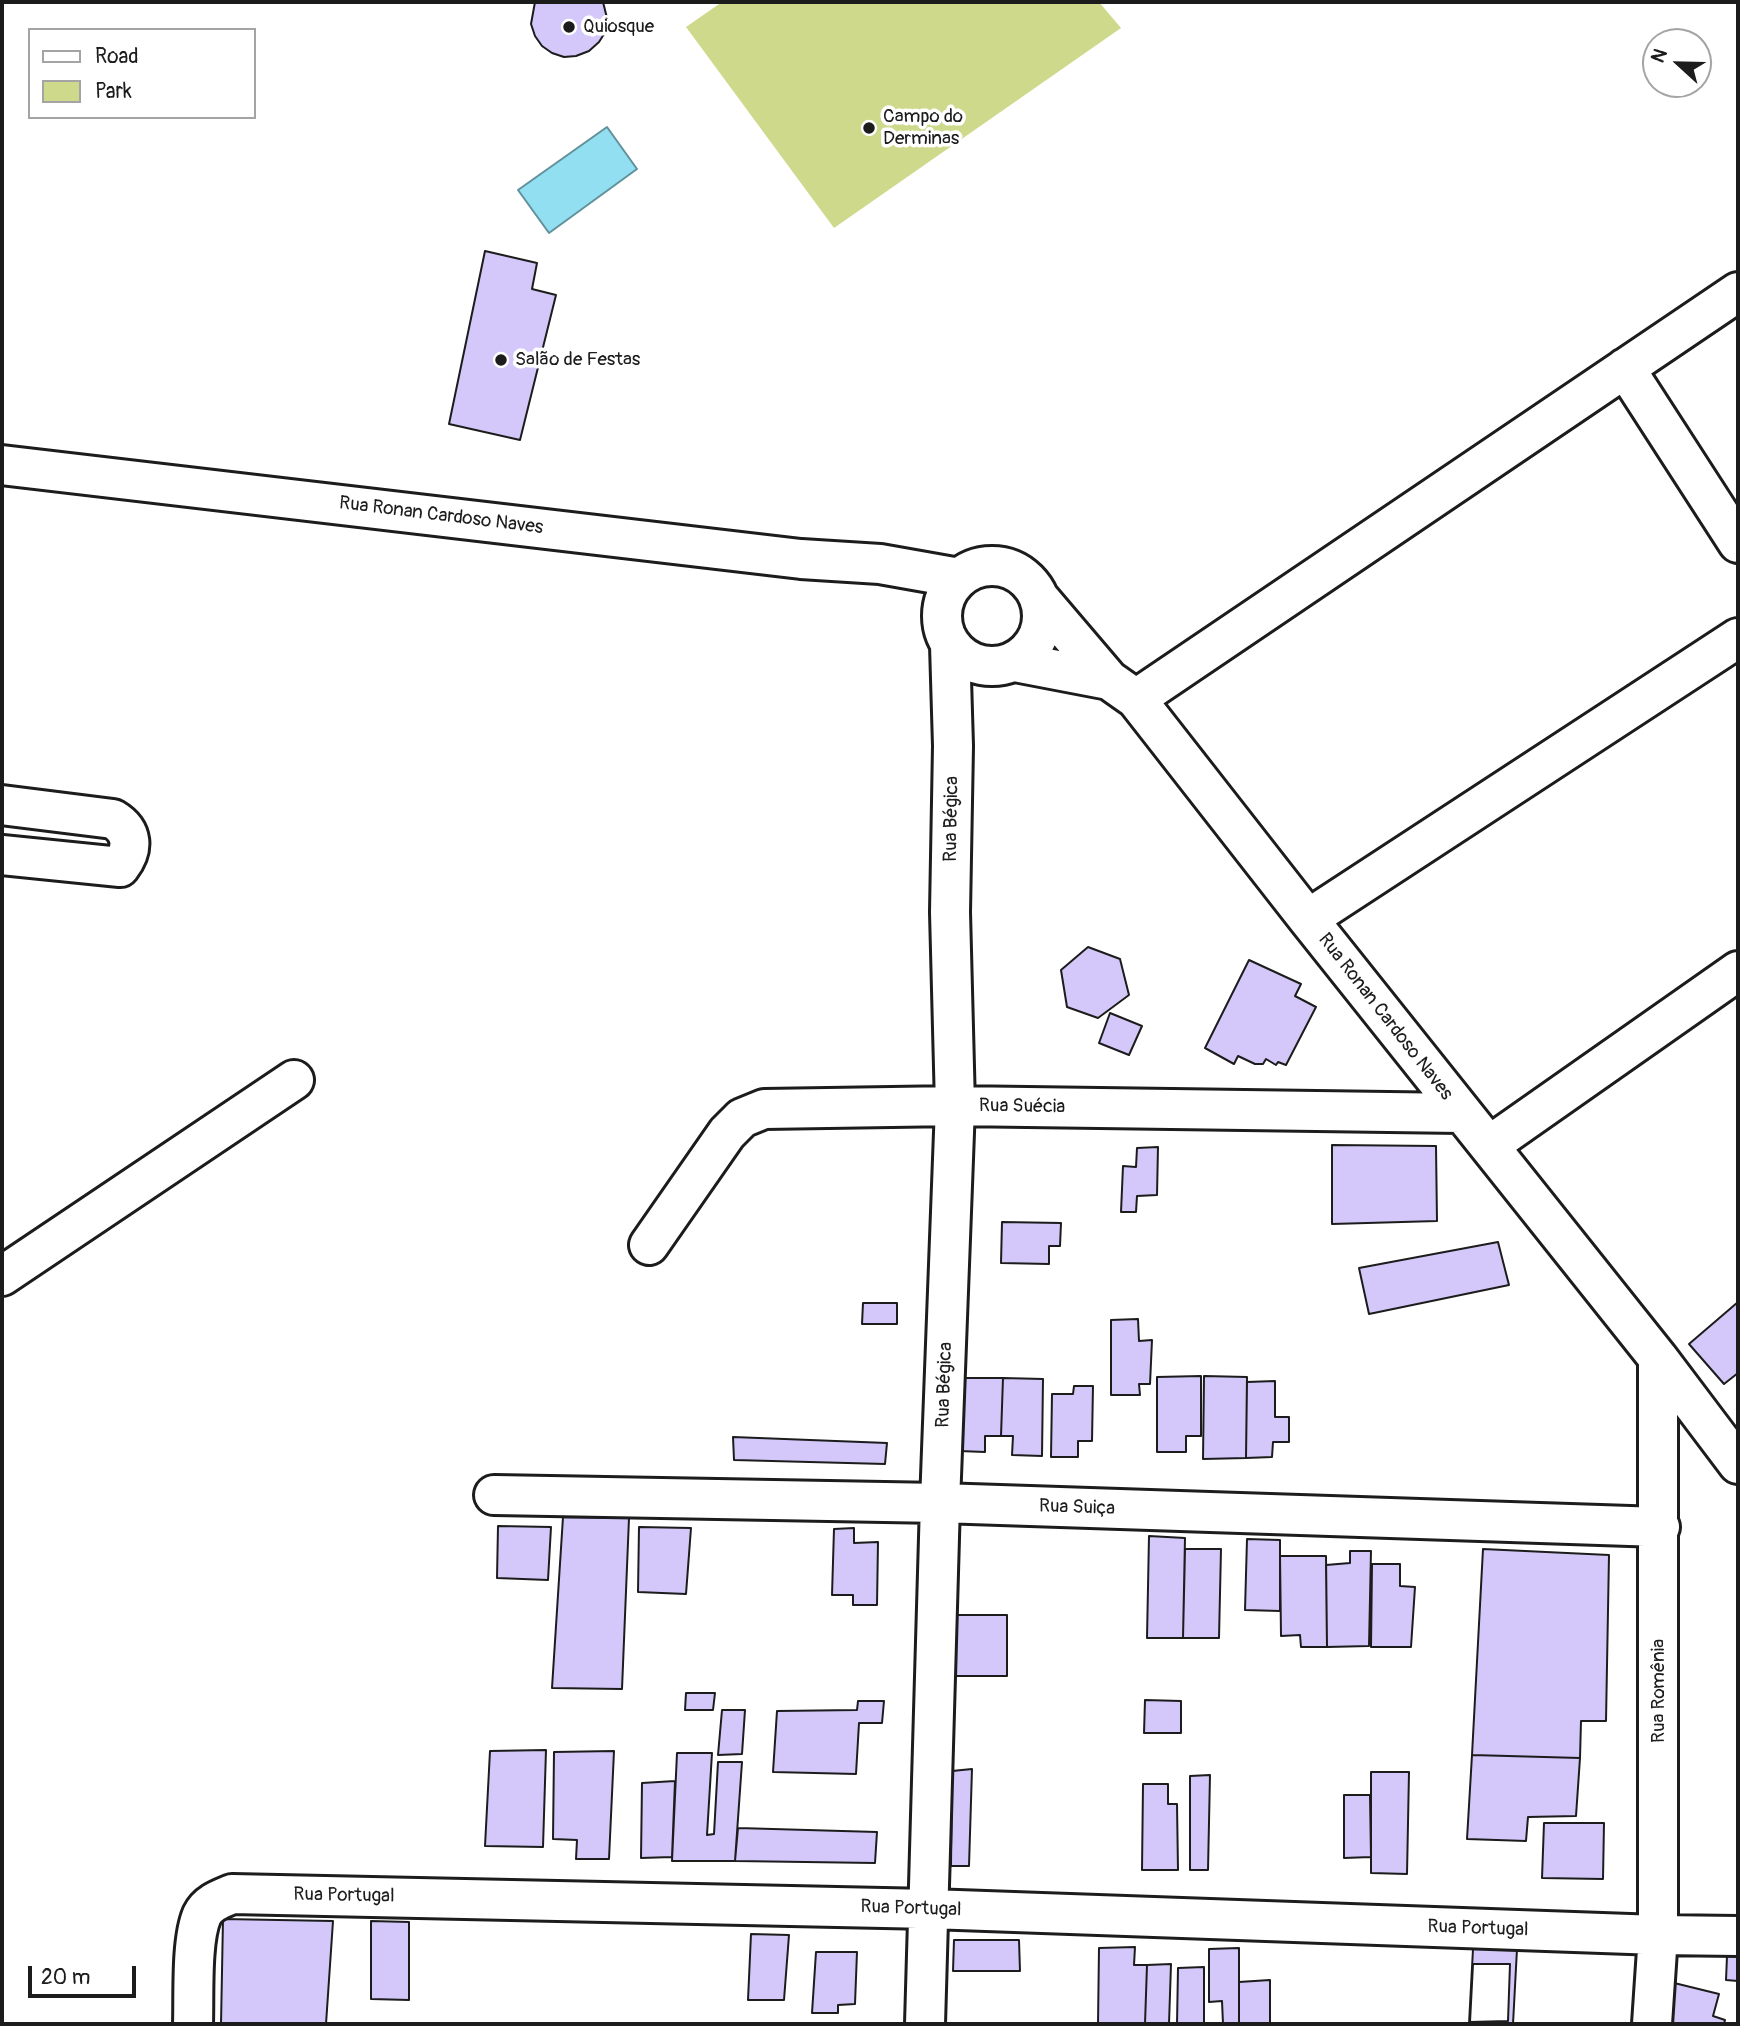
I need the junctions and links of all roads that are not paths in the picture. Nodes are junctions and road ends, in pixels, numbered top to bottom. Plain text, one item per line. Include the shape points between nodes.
1 (1738, 292) edge
2 (1625, 368) junction
3 (2, 465) edge
4 (1738, 543) edge
5 (880, 564) junction
6 (959, 578) junction
7 (1040, 599) junction
8 (946, 633) junction
9 (1738, 638) edge
10 (1004, 664) junction
11 (1122, 689) junction
12 (953, 746) junction
13 (3, 815) edge
14 (2, 855) edge
15 (1308, 919) junction
16 (1738, 971) edge
17 (293, 1080) dead end
18 (955, 1106) junction
19 (1461, 1113) junction
20 (1490, 1145) junction
21 (649, 1245) dead end
22 (2, 1276) edge
23 (1658, 1359) junction
24 (1738, 1464) edge
25 (494, 1495) dead end
26 (940, 1503) junction
27 (1660, 1527) junction
28 (930, 1909) junction
29 (1658, 1935) junction
30 (1738, 1936) edge
31 (193, 2024) edge
32 (925, 2024) edge
33 (1652, 2024) edge

1 - 2 street
2 - 4 street
2 - 11 street
3 - 5 street, Rua Ronan Cardoso Naves via 802,559
5 - 6 street, Rua Ronan Cardoso Naves
5 - 8 street
6 - 7 street via 981,567 1005,566 1027,578
6 - 8 street via 945,597
7 - 10 street via 1043,623 1034,646
7 - 11 street, Rua Ronan Cardoso Naves
8 - 10 street via 968,661
8 - 12 street, Rua Bégica
9 - 15 street
10 - 11 street
10 - 12 street, Rua Bégica
11 - 15 street, Rua Ronan Cardoso Naves
12 - 18 street, Rua Bégica via 950,912
13 - 14 street via 113,819 124,826 129,848 120,867
15 - 19 street, Rua Ronan Cardoso Naves
16 - 20 street
17 - 22 street
18 - 19 street, Rua Suécia
18 - 21 street, Rua Suécia via 764,1109 742,1118
18 - 26 street, Rua Bégica
19 - 20 street, Rua Ronan Cardoso Naves
20 - 23 street, Rua Ronan Cardoso Naves
23 - 24 street, Rua Ronan Cardoso Naves
23 - 27 street, Rua Romênia
25 - 26 street, Rua Suiça
26 - 27 street, Rua Suiça
26 - 28 street, Rua Bégica
27 - 29 street, Rua Romênia
28 - 29 street, Rua Portugal
28 - 31 street, Rua Portugal via 232,1894 214,1901 203,1913 197,1933
28 - 32 street, Rua Bégica
29 - 30 street, Rua Portugal
29 - 33 street, Rua Romênia

